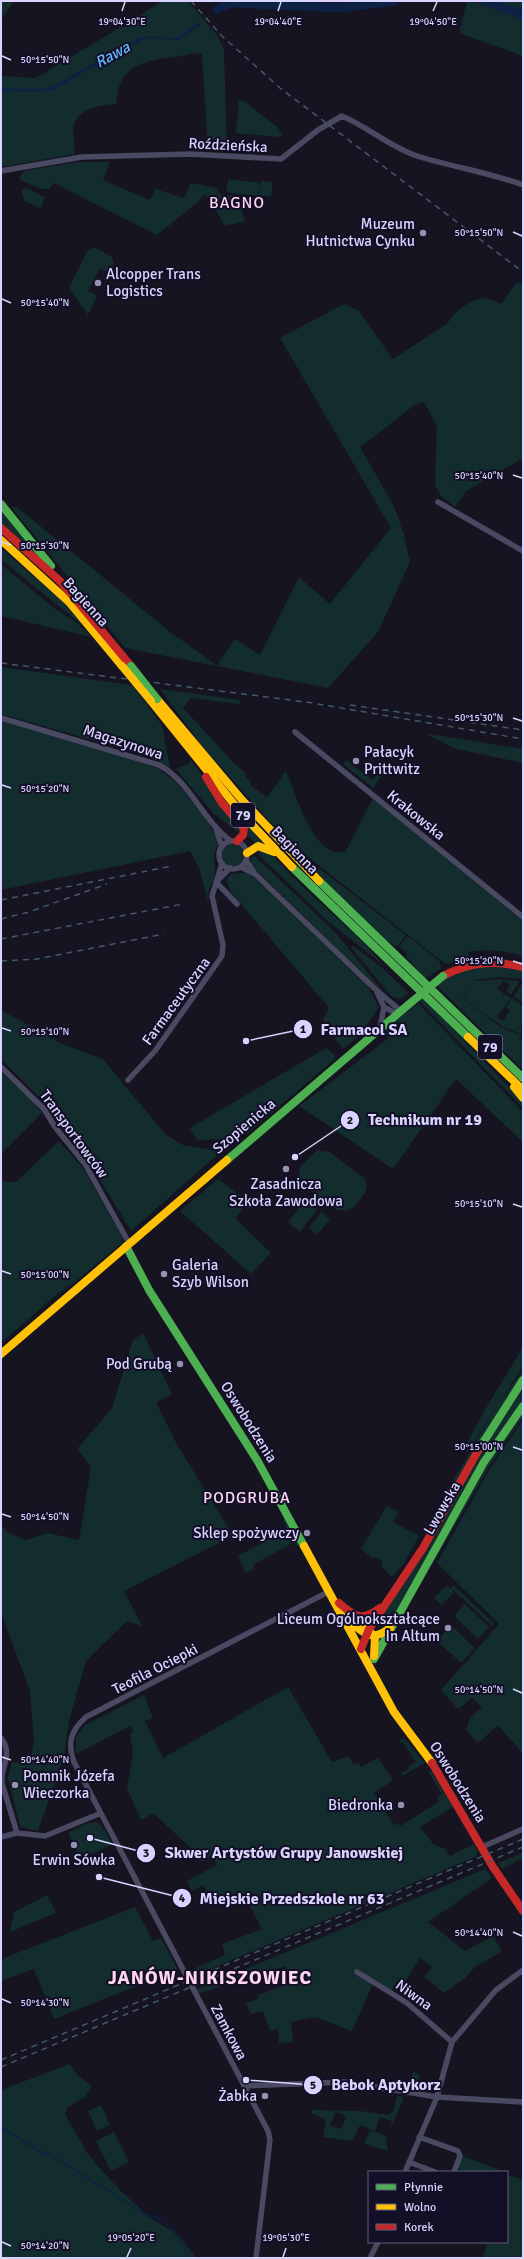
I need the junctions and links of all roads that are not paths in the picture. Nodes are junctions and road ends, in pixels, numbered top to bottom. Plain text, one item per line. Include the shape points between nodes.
1 (1, 171) edge
2 (523, 184) edge
3 (438, 502) dead end
4 (1, 504) edge
5 (1, 528) edge
6 (1, 540) edge
7 (1, 544) edge
8 (523, 551) edge
9 (19, 555) junction
10 (61, 582) junction
11 (124, 662) junction
12 (154, 700) junction
13 (1, 718) edge
14 (295, 732) dead end
15 (203, 767) junction
16 (214, 825) junction
17 (234, 841) junction
18 (222, 847) junction
19 (247, 857) junction
20 (285, 861) junction
21 (222, 863) junction
22 (241, 867) junction
23 (230, 868) junction
24 (255, 874) junction
25 (216, 882) junction
26 (236, 904) dead end
27 (523, 917) edge
28 (523, 967) edge
29 (375, 989) junction
30 (384, 1007) junction
31 (399, 1013) junction
32 (378, 1031) junction
33 (495, 1063) junction
34 (1, 1067) edge
35 (523, 1077) edge
36 (128, 1080) dead end
37 (523, 1090) edge
38 (523, 1098) edge
39 (128, 1245) junction
40 (1, 1354) edge
41 (523, 1380) edge
42 (523, 1406) edge
43 (330, 1591) junction
44 (388, 1598) junction
45 (335, 1599) junction
46 (344, 1616) junction
47 (354, 1616) junction
48 (390, 1628) junction
49 (367, 1632) junction
50 (375, 1637) junction
51 (361, 1649) junction
52 (372, 1663) junction
53 (1, 1738) edge
54 (1, 1777) edge
55 (101, 1813) junction
56 (523, 1829) edge
57 (17, 1833) junction
58 (1, 1837) edge
59 (482, 1847) junction
60 (523, 1911) edge
61 (523, 1970) edge
62 (357, 1972) dead end
63 (452, 2042) junction
64 (244, 2086) junction
65 (437, 2097) junction
66 (523, 2102) edge
67 (419, 2137) junction
68 (409, 2162) junction
69 (406, 2171) edge
70 (432, 2171) edge
71 (454, 2171) edge
72 (378, 2243) edge
73 (256, 2258) edge
74 (370, 2258) edge

1 - 2 street, Roździeńska via 82,157 190,154 281,159 318,130 342,116 416,156 493,174
3 - 8 street
4 - 10 street
5 - 10 street, Bagienna / 79
6 - 9 street, Bagienna / 79
7 - 9 street
9 - 11 street, Bagienna / 79 via 69,602 115,657
10 - 11 street, Bagienna / 79 via 116,647
11 - 12 street, Bagienna / 79, bridge
11 - 12 street, Bagienna / 79, bridge via 131,666
12 - 15 street, Bagienna / 79
12 - 35 street, Bagienna / 79 via 282,845
13 - 16 street, Magazynowa via 159,765 183,785
14 - 27 street, Krakowska
15 - 17 street via 207,779 222,803 244,828 244,835
15 - 20 street, Bagienna / 79
16 - 17 street, Magazynowa
16 - 18 street, Magazynowa
17 - 18 street
17 - 19 street via 243,844
18 - 21 street
19 - 20 street via 254,847 264,847
19 - 22 street
19 - 24 street
20 - 33 street, Bagienna / 79
21 - 23 street
21 - 25 street, Farmaceutyczna
22 - 23 street
22 - 24 street
23 - 25 street
24 - 29 street
25 - 26 street
25 - 36 street, Farmaceutyczna via 212,896 224,945 222,956 155,1051
28 - 31 street, Szopienicka, bridge via 499,962 463,965 444,976
29 - 30 street
29 - 31 street
30 - 31 street
30 - 32 street via 384,1016
31 - 32 street, Szopienicka
32 - 39 street, Szopienicka
33 - 37 street, Bagienna / 79
33 - 38 street
34 - 39 street, Transportowców via 40,1105 85,1164
39 - 40 street, Szopienicka
39 - 43 street, Oswobodzenia via 149,1290 236,1424
41 - 44 street, Lwowska via 491,1426 422,1548
42 - 48 street, Lwowska via 484,1462
43 - 45 street, Oswobodzenia
43 - 55 street, Teofila Ociepki via 86,1717 71,1737 70,1753
44 - 47 street, Lwowska via 371,1615 360,1618
44 - 49 street, Lwowska
45 - 46 street, Oswobodzenia
45 - 47 street
46 - 49 street, Oswobodzenia
46 - 51 street, Oswobodzenia
47 - 49 street, Oswobodzenia
48 - 50 street, Lwowska
48 - 52 street, Lwowska
49 - 50 street, Oswobodzenia
49 - 51 street, Lwowska
50 - 52 street, Oswobodzenia
51 - 52 street, Oswobodzenia
52 - 59 street, Oswobodzenia via 394,1712 427,1755
53 - 54 street via 8,1754
54 - 57 street
55 - 57 street via 45,1836
55 - 64 street, Zamkowa
56 - 59 street
57 - 58 street
59 - 60 street, Oswobodzenia
61 - 63 street via 491,1995
62 - 63 street, Niwna via 408,2003
63 - 65 street
64 - 65 street via 345,2082
64 - 73 street, Zamkowa via 268,2131 270,2140
65 - 66 street
65 - 67 street
67 - 68 street
67 - 71 street via 458,2151 460,2156
68 - 69 street
68 - 70 street
72 - 74 street

